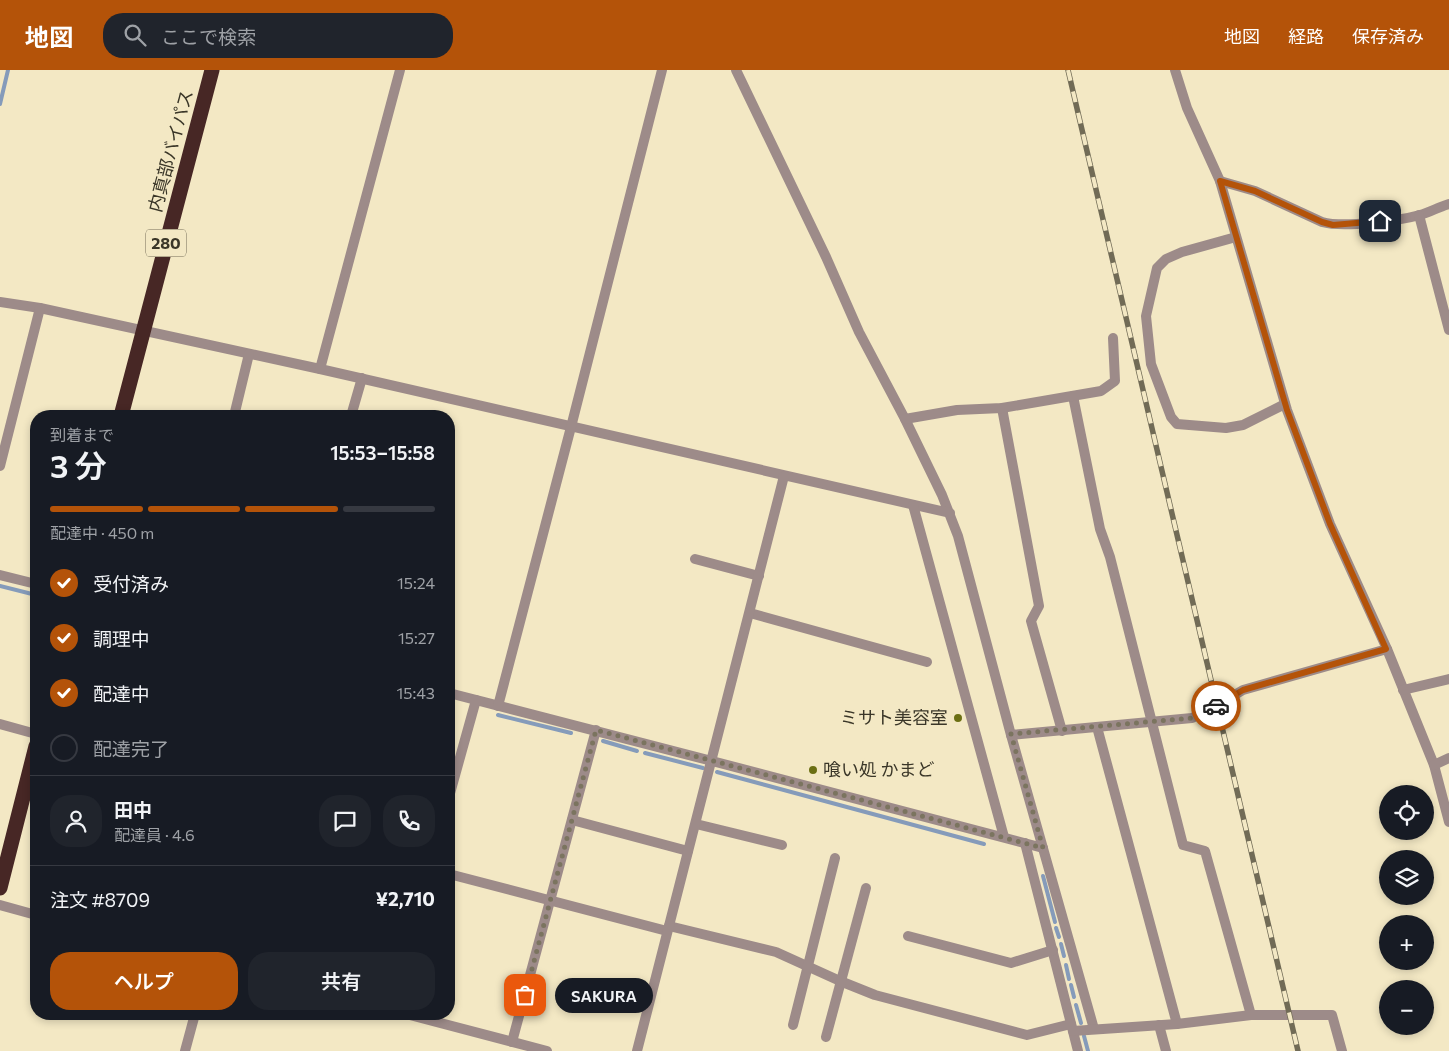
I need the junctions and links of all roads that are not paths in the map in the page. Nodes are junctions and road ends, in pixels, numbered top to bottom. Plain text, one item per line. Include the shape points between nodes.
1 (212, 70) edge
2 (400, 70) edge
3 (662, 70) edge
4 (736, 70) edge
5 (1175, 70) edge
6 (1220, 181) junction
7 (1449, 204) edge
8 (1419, 215) junction
9 (1236, 237) junction
10 (0, 302) edge
11 (40, 308) junction
12 (1449, 330) edge
13 (142, 332) junction
14 (1113, 338) dead end
15 (249, 354) junction
16 (320, 369) junction
17 (362, 378) junction
18 (1073, 396) junction
19 (1285, 404) junction
20 (1002, 408) junction
21 (122, 410) edge
22 (235, 410) edge
23 (353, 410) edge
24 (905, 419) junction
25 (571, 427) junction
26 (0, 466) edge
27 (784, 476) junction
28 (913, 505) junction
29 (950, 513) junction
30 (695, 559) dead end
31 (0, 574) edge
32 (759, 576) junction
33 (30, 582) edge
34 (750, 613) junction
35 (1386, 649) junction
36 (927, 662) dead end
37 (1449, 679) edge
38 (1403, 690) junction
39 (455, 695) edge
40 (476, 700) junction
41 (498, 706) junction
42 (1151, 722) junction
43 (0, 724) edge
44 (1097, 727) junction
45 (596, 730) junction
46 (1062, 730) junction
47 (30, 732) edge
48 (1011, 734) junction
49 (1449, 758) edge
50 (712, 761) junction
51 (1434, 765) junction
52 (455, 775) edge
53 (30, 778) edge
54 (572, 820) junction
55 (1449, 822) edge
56 (696, 824) junction
57 (1004, 838) junction
58 (1025, 843) junction
59 (782, 845) dead end
60 (1043, 848) junction
61 (688, 851) junction
62 (835, 858) dead end
63 (455, 876) edge
64 (0, 888) edge
65 (866, 888) dead end
66 (551, 900) junction
67 (0, 905) edge
68 (30, 913) edge
69 (668, 929) junction
70 (908, 936) dead end
71 (1053, 950) junction
72 (807, 966) junction
73 (840, 982) junction
74 (1251, 1015) junction
75 (193, 1020) edge
76 (429, 1020) edge
77 (1177, 1024) junction
78 (793, 1025) dead end
79 (1159, 1026) junction
80 (1072, 1027) junction
81 (1094, 1030) junction
82 (826, 1037) dead end
83 (512, 1042) junction
84 (185, 1051) edge
85 (547, 1051) edge
86 (637, 1051) edge
87 (1078, 1051) edge
88 (1166, 1051) edge
89 (1342, 1051) edge

1 - 13 highway, 内真部バイパス / 280
2 - 16 street
3 - 25 street
4 - 24 street via 860,332
5 - 6 street
6 - 8 street via 1255,191 1333,225
6 - 9 street
7 - 8 street
8 - 12 street
9 - 19 street
9 - 19 street via 1182,252 1156,268 1146,316 1150,364 1170,417 1177,424 1226,428 1243,425
10 - 11 street
11 - 13 street
11 - 26 street
13 - 15 street
13 - 21 highway, 内真部バイパス / 280
14 - 18 street via 1115,381 1101,391
15 - 16 street
15 - 22 street
16 - 17 street
17 - 23 street
17 - 25 street
18 - 20 street
18 - 42 street via 1100,529 1110,557
19 - 35 street via 1330,524
20 - 24 street via 957,410
20 - 46 street via 1039,606 1031,621
24 - 29 street
25 - 27 street
25 - 41 street
27 - 28 street
27 - 32 street
28 - 29 street
28 - 57 street
29 - 48 street
30 - 32 street
31 - 33 street
32 - 34 street
34 - 36 street
34 - 50 street
35 - 38 street
35 - 42 street via 1243,690 1192,718
37 - 38 street
38 - 51 street
39 - 40 street
40 - 41 street
40 - 52 street
41 - 45 street
42 - 44 street
42 - 74 street via 1183,844 1205,851
43 - 47 street
44 - 46 street
44 - 77 street
45 - 50 street
45 - 54 street
46 - 48 street
48 - 60 street
49 - 51 street
50 - 56 street
50 - 57 street
51 - 55 street
53 - 64 highway
54 - 61 street
54 - 66 street
56 - 59 street
56 - 61 street
57 - 58 street
58 - 60 street
58 - 71 street
60 - 81 street
61 - 69 street
62 - 72 street
63 - 66 street
65 - 73 street
66 - 69 street
66 - 83 street
67 - 68 street
69 - 72 street via 776,952
69 - 86 street
70 - 71 street via 1011,963
71 - 80 street
72 - 73 street
72 - 78 street
73 - 80 street via 875,995 1027,1035
73 - 82 street
74 - 77 street
74 - 89 street via 1332,1016
75 - 84 street
76 - 83 street
77 - 79 street
79 - 81 street
79 - 88 street
80 - 81 street
80 - 87 street
83 - 85 street

